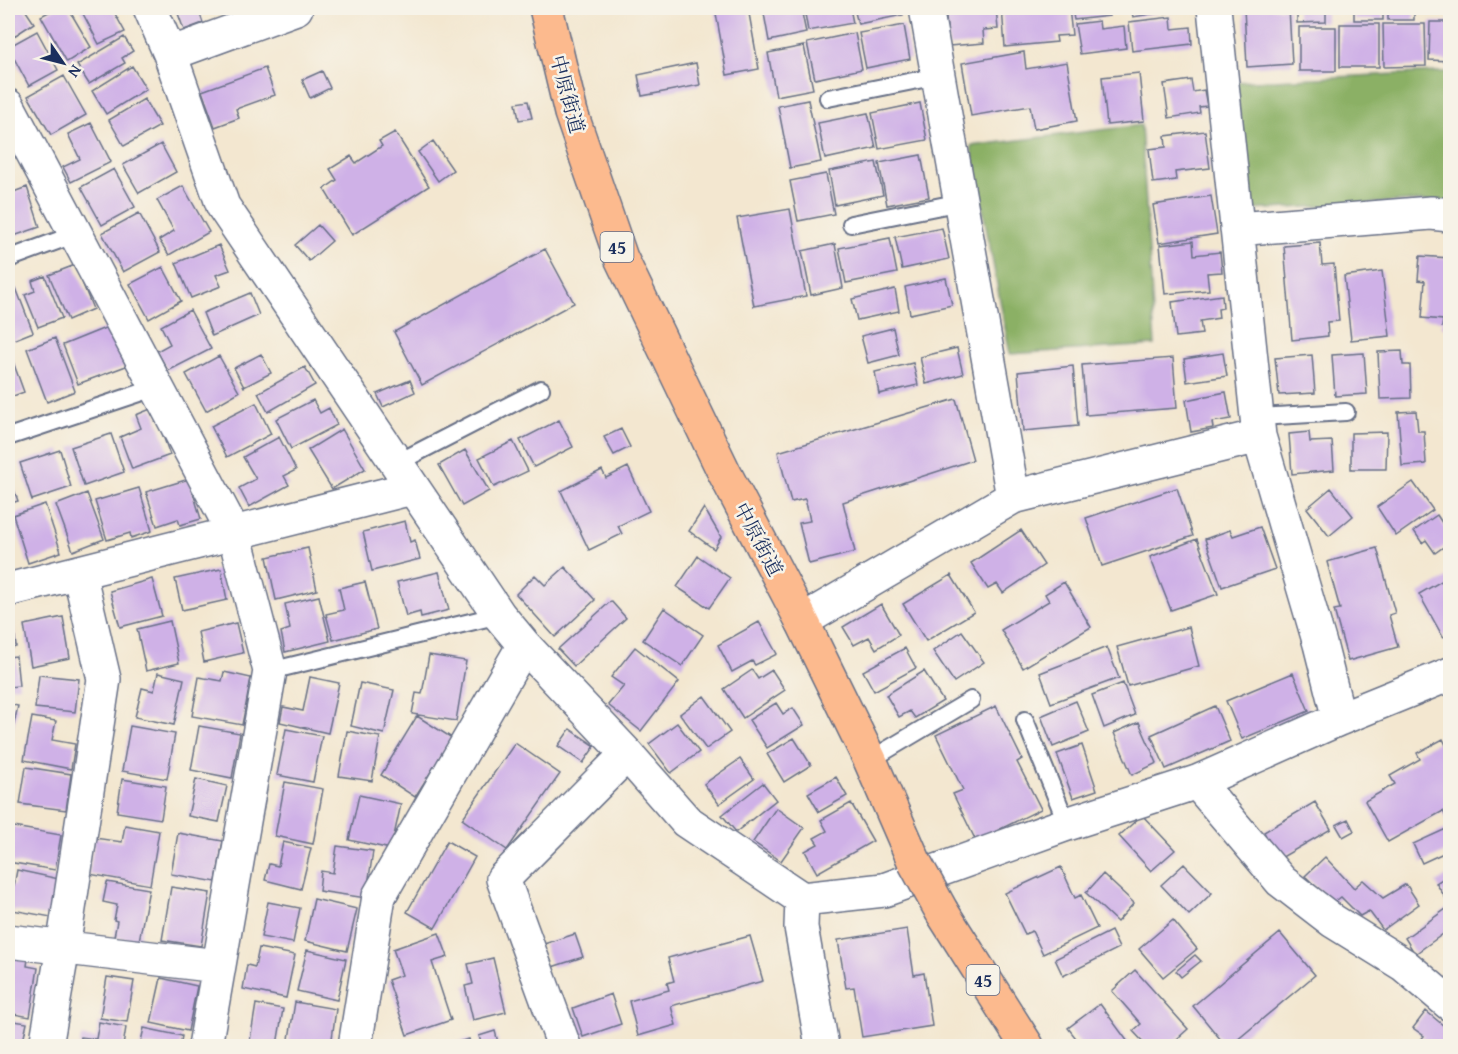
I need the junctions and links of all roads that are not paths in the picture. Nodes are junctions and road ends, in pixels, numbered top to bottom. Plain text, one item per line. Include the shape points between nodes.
1 (150, 8) edge
2 (296, 8) edge
3 (546, 8) edge
4 (926, 8) edge
5 (1214, 8) edge
6 (170, 54) junction
7 (938, 76) junction
8 (828, 98) dead end
9 (8, 106) edge
10 (961, 202) junction
11 (1450, 215) edge
12 (851, 224) dead end
13 (1237, 229) junction
14 (76, 234) junction
15 (8, 259) edge
16 (158, 387) junction
17 (541, 389) dead end
18 (1346, 412) dead end
19 (1258, 426) junction
20 (8, 437) edge
21 (405, 475) junction
22 (1013, 497) junction
23 (234, 533) junction
24 (79, 572) junction
25 (8, 590) edge
26 (499, 615) junction
27 (802, 621) junction
28 (524, 645) junction
29 (270, 671) junction
30 (1450, 674) edge
31 (971, 700) dead end
32 (1339, 719) junction
33 (1025, 720) dead end
34 (627, 754) junction
35 (870, 760) junction
36 (1197, 782) junction
37 (1067, 824) junction
38 (802, 899) junction
39 (8, 941) edge
40 (63, 948) junction
41 (218, 966) junction
42 (1450, 1004) edge
43 (46, 1047) edge
44 (205, 1047) edge
45 (356, 1047) edge
46 (564, 1047) edge
47 (822, 1047) edge
48 (1027, 1047) edge

1 - 6 street
2 - 6 street
3 - 27 main road, 中原街道 / 45 via 571,113 621,258 724,472
4 - 7 street
5 - 13 street
6 - 21 street via 223,206
7 - 8 lane
7 - 10 street
9 - 14 street
10 - 12 lane
10 - 22 street
11 - 13 street via 1431,213
13 - 19 street
14 - 15 lane
14 - 16 street
16 - 20 lane
16 - 23 street
17 - 21 lane
18 - 19 lane
19 - 22 street
19 - 32 street
21 - 23 street
21 - 26 street
22 - 27 street
23 - 24 street
23 - 29 street
24 - 25 street
24 - 40 street via 104,679
26 - 28 street
26 - 29 lane
27 - 35 main road, 中原街道 / 45
28 - 34 street
28 - 45 street via 379,896
29 - 41 street
30 - 32 street
31 - 35 lane
32 - 36 street
33 - 37 lane
34 - 38 street via 686,821
34 - 46 street via 503,879
35 - 48 main road, 中原街道 / 45, bridge via 914,861
36 - 37 street
36 - 42 street via 1281,881 1333,921 1404,964
37 - 38 street via 884,890
38 - 47 street via 801,927
39 - 40 street
40 - 41 street
40 - 43 street
41 - 44 street

